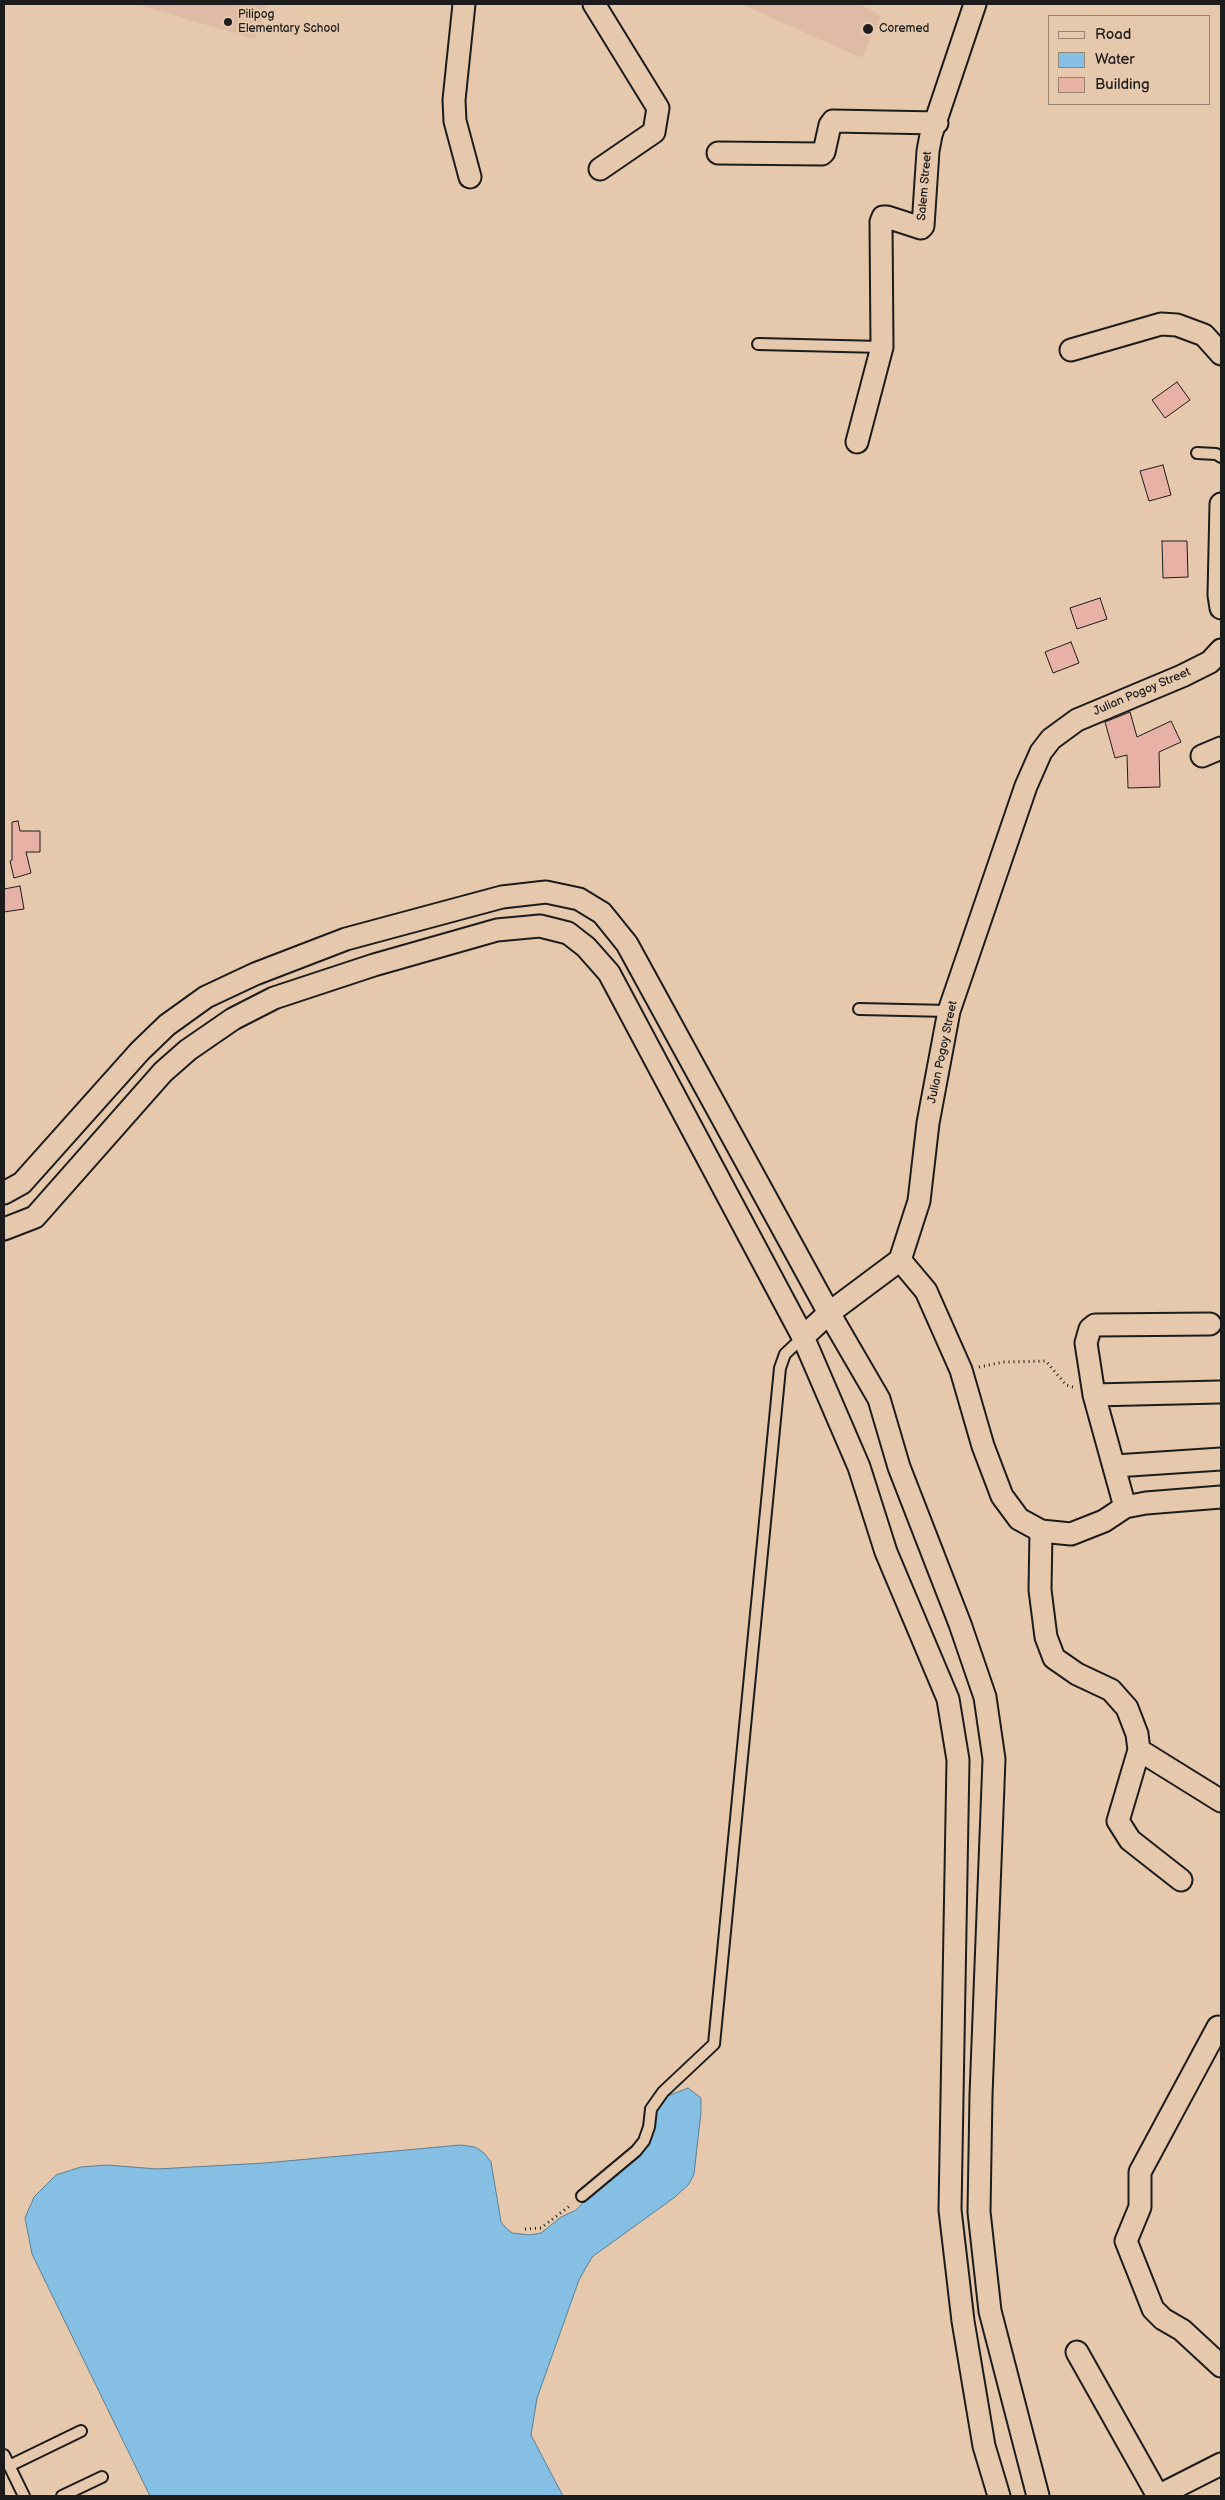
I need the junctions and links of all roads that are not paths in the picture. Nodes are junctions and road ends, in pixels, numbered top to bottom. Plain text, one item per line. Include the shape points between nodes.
1 (464, 4) edge
2 (594, 4) edge
3 (974, 4) edge
4 (937, 123) junction
5 (718, 153) dead end
6 (600, 169) dead end
7 (470, 177) dead end
8 (758, 344) dead end
9 (882, 347) junction
10 (1071, 350) dead end
11 (1221, 354) edge
12 (857, 442) dead end
13 (1197, 453) dead end
14 (1221, 457) edge
15 (1221, 504) edge
16 (1221, 608) edge
17 (1219, 653) edge
18 (1221, 676) edge
19 (1221, 748) edge
20 (1202, 756) dead end
21 (859, 1009) dead end
22 (949, 1011) junction
23 (4, 1192) edge
24 (4, 1229) edge
25 (900, 1260) junction
26 (829, 1313) junction
27 (1210, 1324) dead end
28 (804, 1337) junction
29 (1219, 1392) dead end
30 (1094, 1395) junction
31 (1221, 1459) edge
32 (1115, 1466) junction
33 (1221, 1497) edge
34 (1125, 1507) junction
35 (1040, 1531) junction
36 (1139, 1750) junction
37 (1221, 1801) edge
38 (1182, 1880) dead end
39 (1218, 2027) dead end
40 (582, 2196) road end
41 (1077, 2352) dead end
42 (1221, 2366) edge
43 (80, 2431) dead end
44 (4, 2455) edge
45 (1221, 2464) edge
46 (9, 2466) junction
47 (102, 2477) dead end
48 (24, 2496) edge
49 (62, 2496) edge
50 (999, 2496) edge
51 (1038, 2496) edge
52 (1158, 2496) edge

1 - 7 street via 454,100 455,121
2 - 6 street via 658,108 654,132
3 - 4 street, Salem Street
4 - 5 street via 833,121 822,154
4 - 9 street, Salem Street via 928,151 922,227 887,217 881,222
8 - 9 lane
9 - 12 street, Salem Street
10 - 11 street via 1161,324 1177,325 1204,336
13 - 14 lane
15 - 16 street
17 - 18 street
17 - 22 street, Julian Pogoy Street via 1210,662 1182,676 1077,720 1051,739 1041,752 1026,786
19 - 20 street
21 - 22 lane
22 - 25 street, Julian Pogoy Street via 930,1115 919,1201
23 - 26 street via 22,1183 140,1051 167,1025 206,997 346,939 502,897 546,892 579,899 602,913 627,944
24 - 28 street via 35,1217 163,1072 233,1019 274,998 374,965 497,930 540,926 568,933 586,947 609,973
25 - 26 street
25 - 35 street via 926,1291 961,1370 983,1446 1002,1496 1019,1519
26 - 28 street
26 - 51 street via 879,1399 899,1467 985,1697 994,1759 979,2212 990,2311
27 - 30 street via 1095,1325 1090,1329 1086,1343
28 - 40 lane via 785,1354 780,1368 714,2044 663,2092 651,2109 646,2134 636,2150
28 - 50 street via 859,1467 886,1552 948,1699 958,1760 950,2210 963,2320 984,2446
29 - 30 street
30 - 32 street
31 - 32 street
32 - 34 street
33 - 34 street
34 - 35 street via 1070,1534
35 - 36 street via 1040,1590 1046,1637 1054,1658 1077,1674 1111,1690 1127,1708
36 - 37 street
36 - 38 street via 1118,1821 1130,1840
39 - 42 street via 1140,2172 1140,2208 1126,2241 1153,2309 1182,2330
41 - 52 street
43 - 46 lane
44 - 46 lane
45 - 52 street
46 - 48 lane
47 - 49 lane

